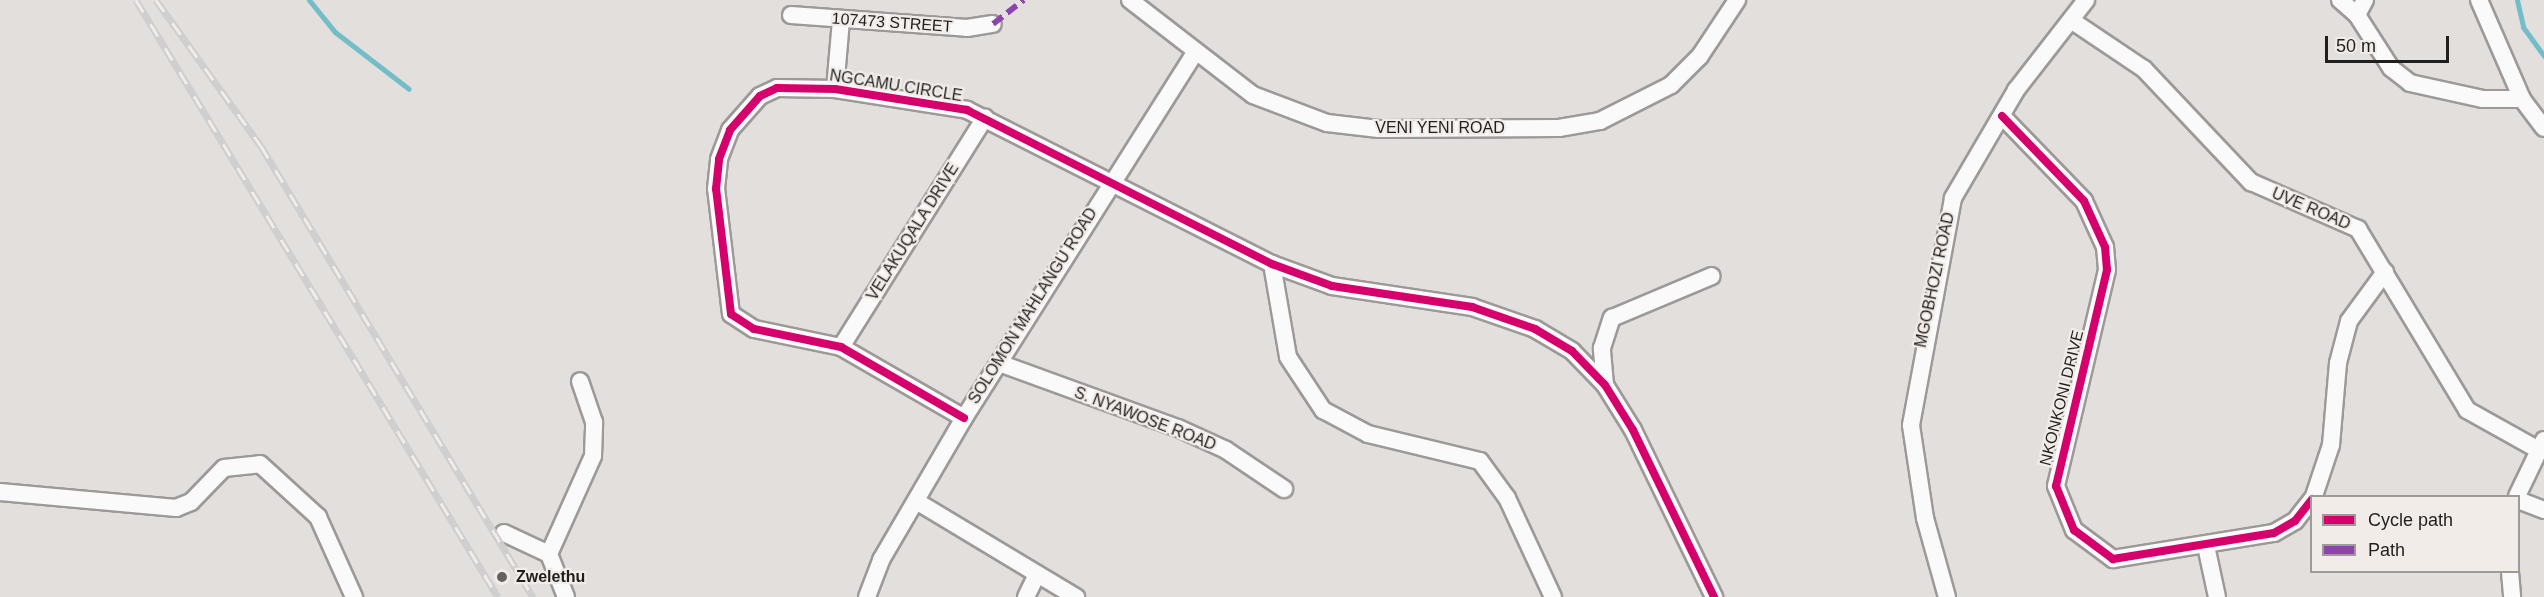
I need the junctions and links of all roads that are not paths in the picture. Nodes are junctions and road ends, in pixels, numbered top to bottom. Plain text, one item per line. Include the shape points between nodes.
1 (1130, 0) edge
2 (1737, 0) edge
3 (2086, 0) edge
4 (2340, 0) edge
5 (2365, 0) edge
6 (2479, 0) edge
7 (791, 15) dead end
8 (2357, 15) junction
9 (841, 20) junction
10 (2074, 22) junction
11 (993, 24) dead end
12 (1194, 54) junction
13 (835, 89) junction
14 (2522, 99) junction
15 (2002, 116) junction
16 (985, 117) junction
17 (2544, 128) edge
18 (1108, 184) junction
19 (1272, 264) junction
20 (2385, 272) junction
21 (1712, 276) dead end
22 (841, 347) junction
23 (999, 363) junction
24 (580, 381) dead end
25 (1605, 385) junction
26 (964, 418) junction
27 (2540, 445) edge
28 (1284, 489) dead end
29 (0, 492) edge
30 (2314, 495) edge
31 (2519, 495) edge
32 (2520, 499) edge
33 (916, 501) junction
34 (2310, 502) edge
35 (2544, 510) edge
36 (504, 533) dead end
37 (2206, 546) junction
38 (549, 554) junction
39 (2510, 573) edge
40 (1037, 574) junction
41 (354, 597) edge
42 (566, 597) edge
43 (867, 597) edge
44 (1026, 597) edge
45 (1076, 597) edge
46 (1553, 597) edge
47 (1714, 597) edge
48 (1947, 597) edge
49 (2217, 597) edge
50 (2511, 597) edge

1 - 12 street, VENI YENI ROAD
2 - 12 street, VENI YENI ROAD via 1700,56 1671,85 1600,121 1559,128 1379,129 1327,123 1253,95
3 - 10 street, MGOBHOZI ROAD
4 - 8 street
5 - 8 street
6 - 14 street
7 - 9 street, 107473 STREET
8 - 14 street via 2380,55 2409,82 2483,99
9 - 11 street, 107473 STREET via 967,28
9 - 13 street
10 - 15 street, MGOBHOZI ROAD via 2016,90
10 - 20 street, UVE ROAD via 2144,69 2251,182 2358,229
12 - 18 street, SOLOMON MAHLANGU ROAD
13 - 16 street, NGCAMU CIRCLE
13 - 22 street, NGCAMU CIRCLE via 777,88 744,110 719,159 716,189 731,314 754,329
14 - 17 street
15 - 37 street, NKONKONI DRIVE via 2084,201 2108,260 2060,456 2056,486 2063,514 2086,543 2113,559
15 - 48 street, MGOBHOZI ROAD via 1953,198 1914,388 1915,466
16 - 18 street, NGCAMU CIRCLE
16 - 22 street, VELAKUQALA DRIVE
18 - 19 street, NGCAMU CIRCLE
18 - 23 street, SOLOMON MAHLANGU ROAD
19 - 25 street, NGCAMU CIRCLE via 1382,297 1502,314 1572,351
19 - 46 street via 1278,324 1288,357 1323,410 1368,434 1480,461 1507,498
20 - 27 street, UVE ROAD via 2467,410
20 - 30 street, NKONKONI DRIVE via 2349,321 2338,363 2331,445
21 - 25 street via 1612,318 1602,348
22 - 26 street, NGCAMU CIRCLE
23 - 26 street, SOLOMON MAHLANGU ROAD
23 - 28 street, S. NYAWOSE ROAD via 1178,428 1226,450
24 - 38 street via 594,422 593,456
25 - 47 street, NGCAMU CIRCLE via 1633,429
26 - 33 street, SOLOMON MAHLANGU ROAD
27 - 31 street
29 - 41 street via 176,508 191,502 224,468 260,464 318,517
32 - 35 street
33 - 40 street
33 - 43 street, SOLOMON MAHLANGU ROAD via 881,560
34 - 37 street, NKONKONI DRIVE via 2295,521 2274,533
36 - 38 street
37 - 49 street
38 - 42 street
39 - 50 street
40 - 44 street
40 - 45 street

